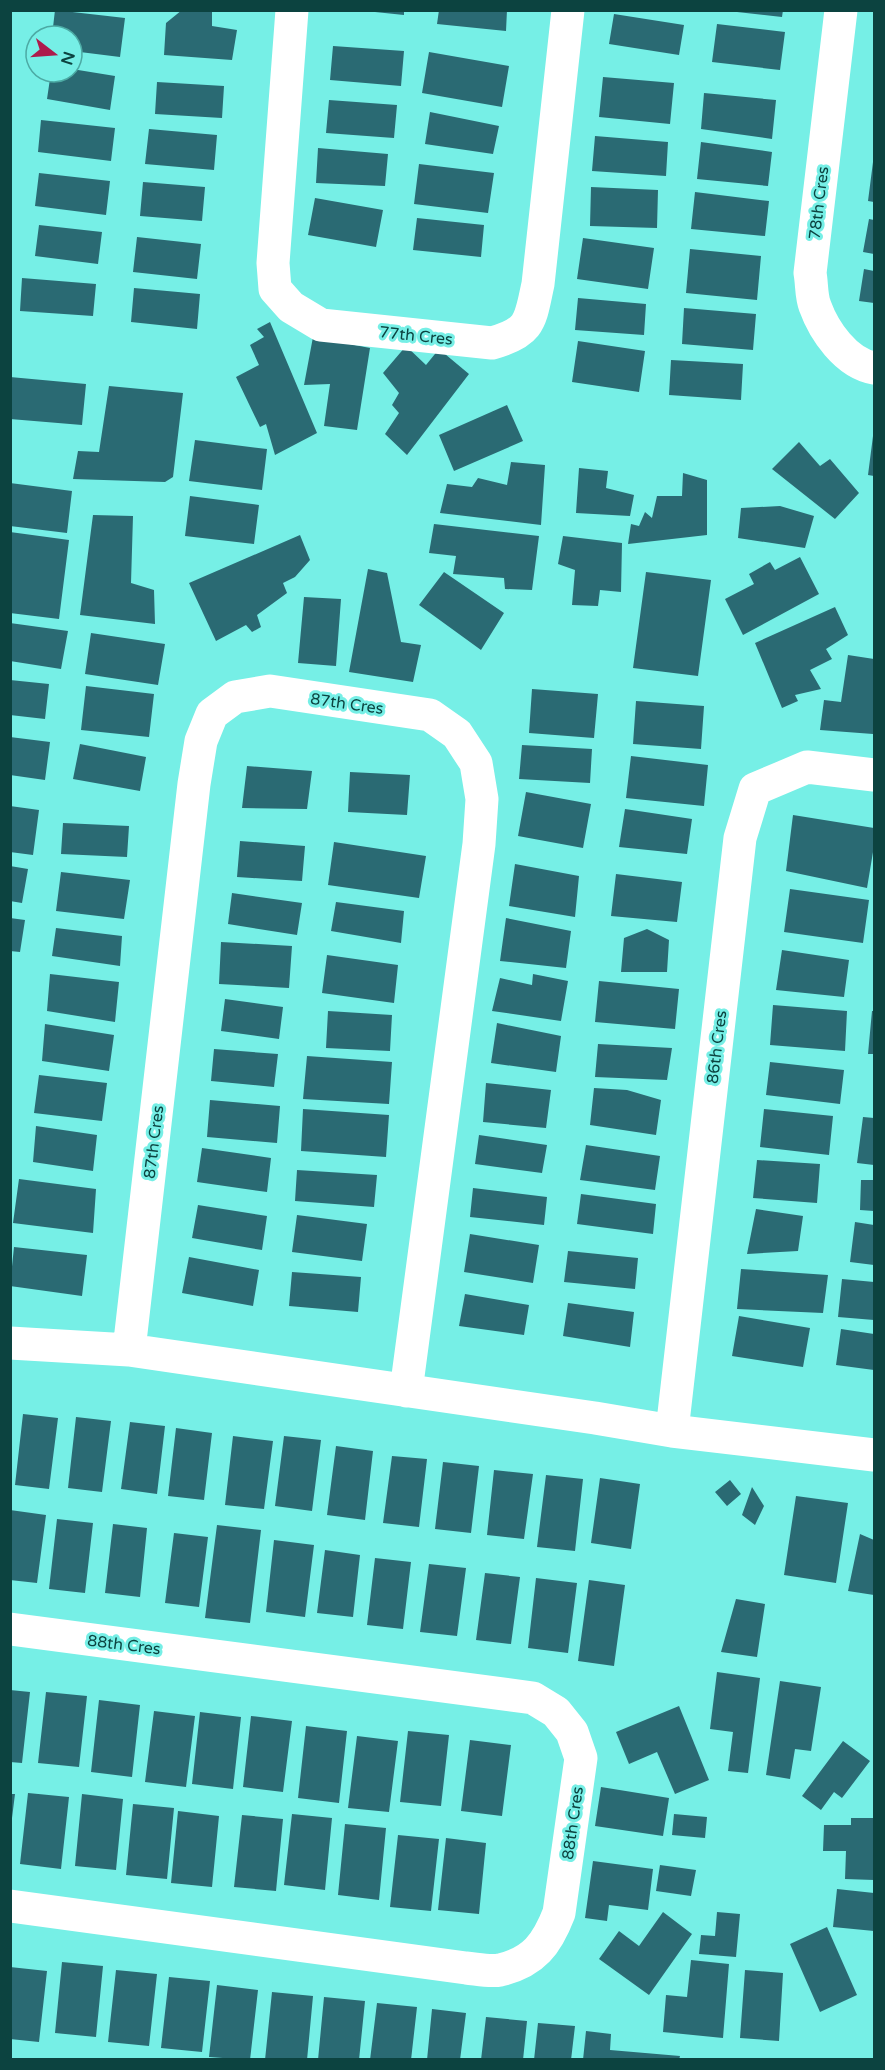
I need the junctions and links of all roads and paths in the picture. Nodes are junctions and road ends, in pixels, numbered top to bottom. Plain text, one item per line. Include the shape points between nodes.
1 (292, 10) edge
2 (568, 10) edge
3 (841, 10) edge
4 (874, 368) edge
5 (874, 775) edge
6 (10, 1343) edge
7 (129, 1350) junction
8 (406, 1391) junction
9 (672, 1431) junction
10 (874, 1455) edge
11 (10, 1629) edge
12 (10, 1906) edge

1 - 2 street, 77th Cres via 273,262 275,289 291,308 321,325 492,342 513,337 530,320 538,284
3 - 4 street, 78th Cres via 810,273 814,304 827,331 844,352
5 - 9 street, 86th Cres via 807,767 756,789 740,838
6 - 7 street
7 - 8 street
7 - 8 street, 87th Cres via 201,741 212,714 235,697 270,691 430,715 458,734 476,763 482,799 479,844
8 - 9 street
9 - 10 street
11 - 12 street, 88th Cres via 533,1698 556,1712 572,1732 581,1758 559,1913 551,1935 539,1951 524,1961 498,1970

